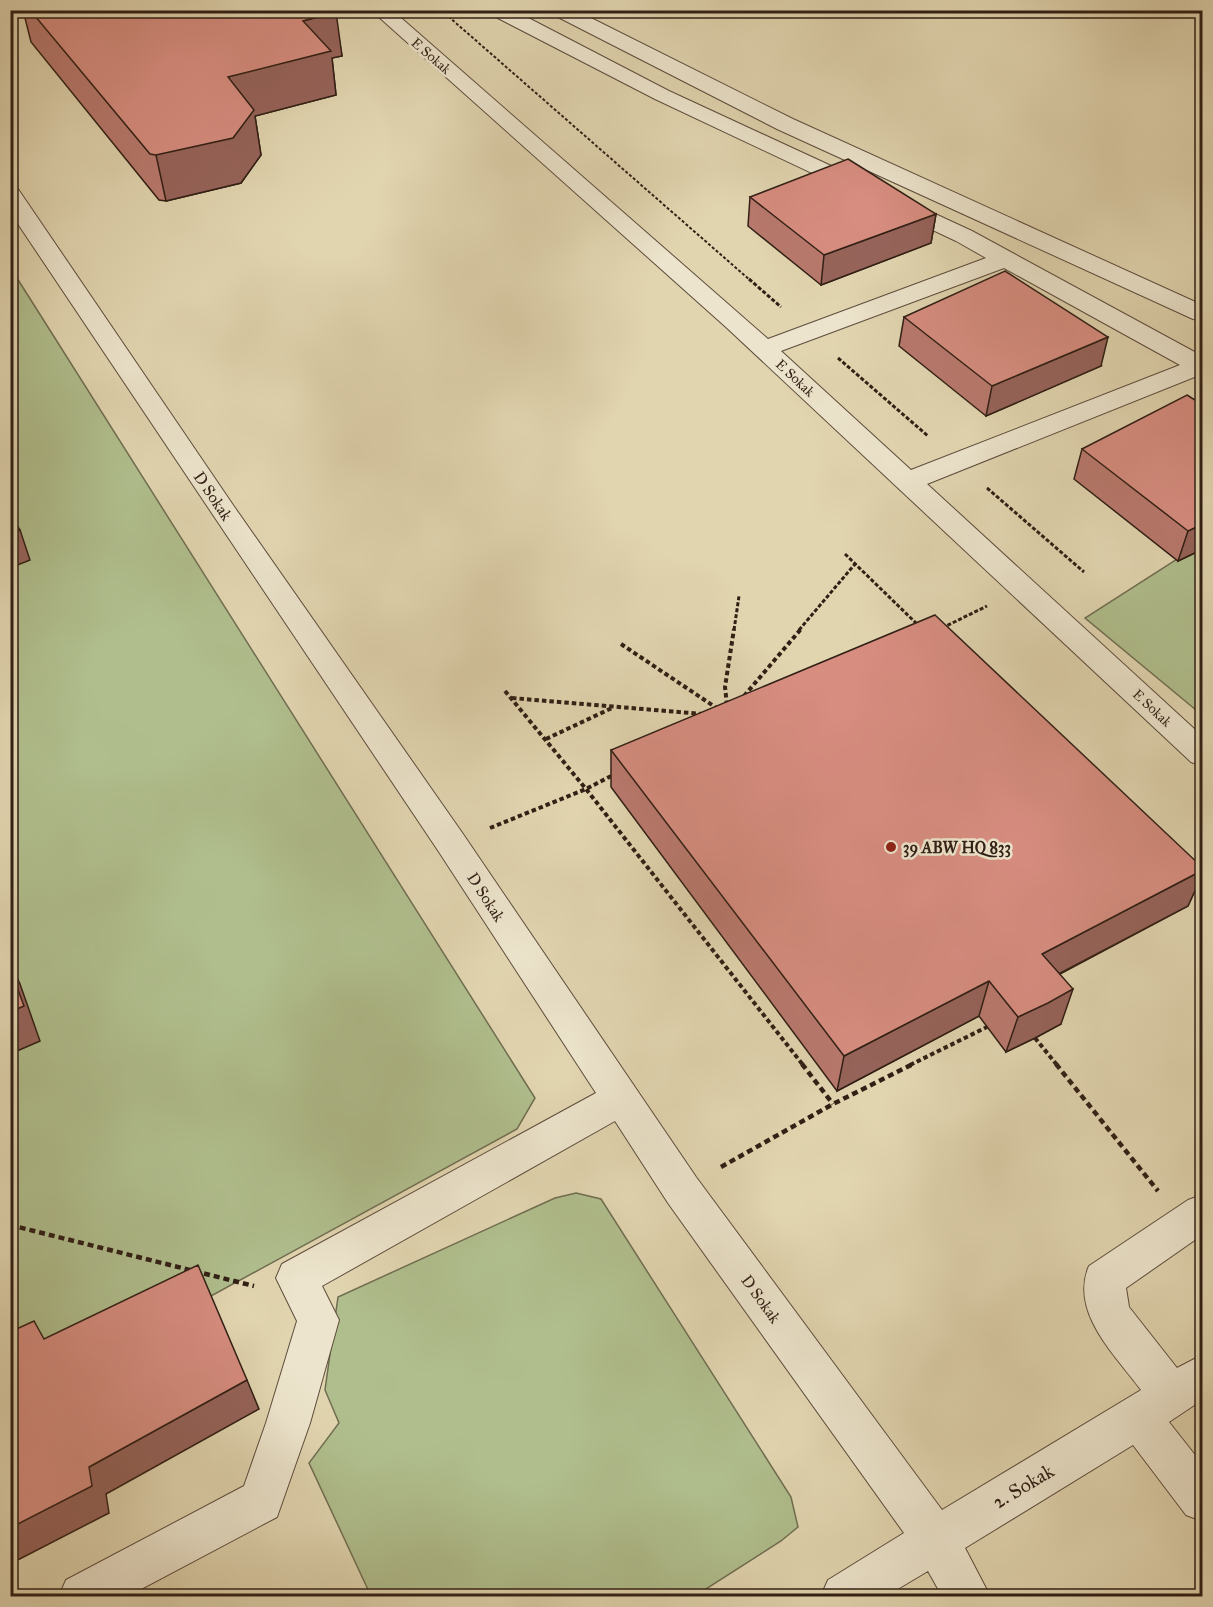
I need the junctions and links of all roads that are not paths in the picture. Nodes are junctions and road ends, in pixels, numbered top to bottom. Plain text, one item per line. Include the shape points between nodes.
1 (380, 10) edge
2 (497, 10) edge
3 (559, 10) edge
4 (10, 194) edge
5 (1005, 259) junction
6 (1203, 314) edge
7 (764, 349) junction
8 (1202, 366) edge
9 (906, 482) junction
10 (1203, 754) edge
11 (620, 1099) junction
12 (1194, 1219) edge
13 (1171, 1397) edge
14 (1203, 1499) edge
15 (935, 1539) junction
16 (82, 1596) edge
17 (844, 1596) edge
18 (967, 1596) edge

1 - 7 street, E Sokak
2 - 5 street via 662,95
3 - 6 street via 785,124
4 - 11 street, D Sokak
5 - 7 street
5 - 8 street
7 - 9 street, E Sokak
8 - 9 street
9 - 10 street, E Sokak
11 - 15 street, D Sokak
11 - 16 street via 297,1278 318,1320 261,1501
12 - 13 street via 1104,1280 1110,1315
13 - 14 street
13 - 15 street, 2. Sokak
15 - 17 street, 2. Sokak
15 - 18 street, D Sokak

